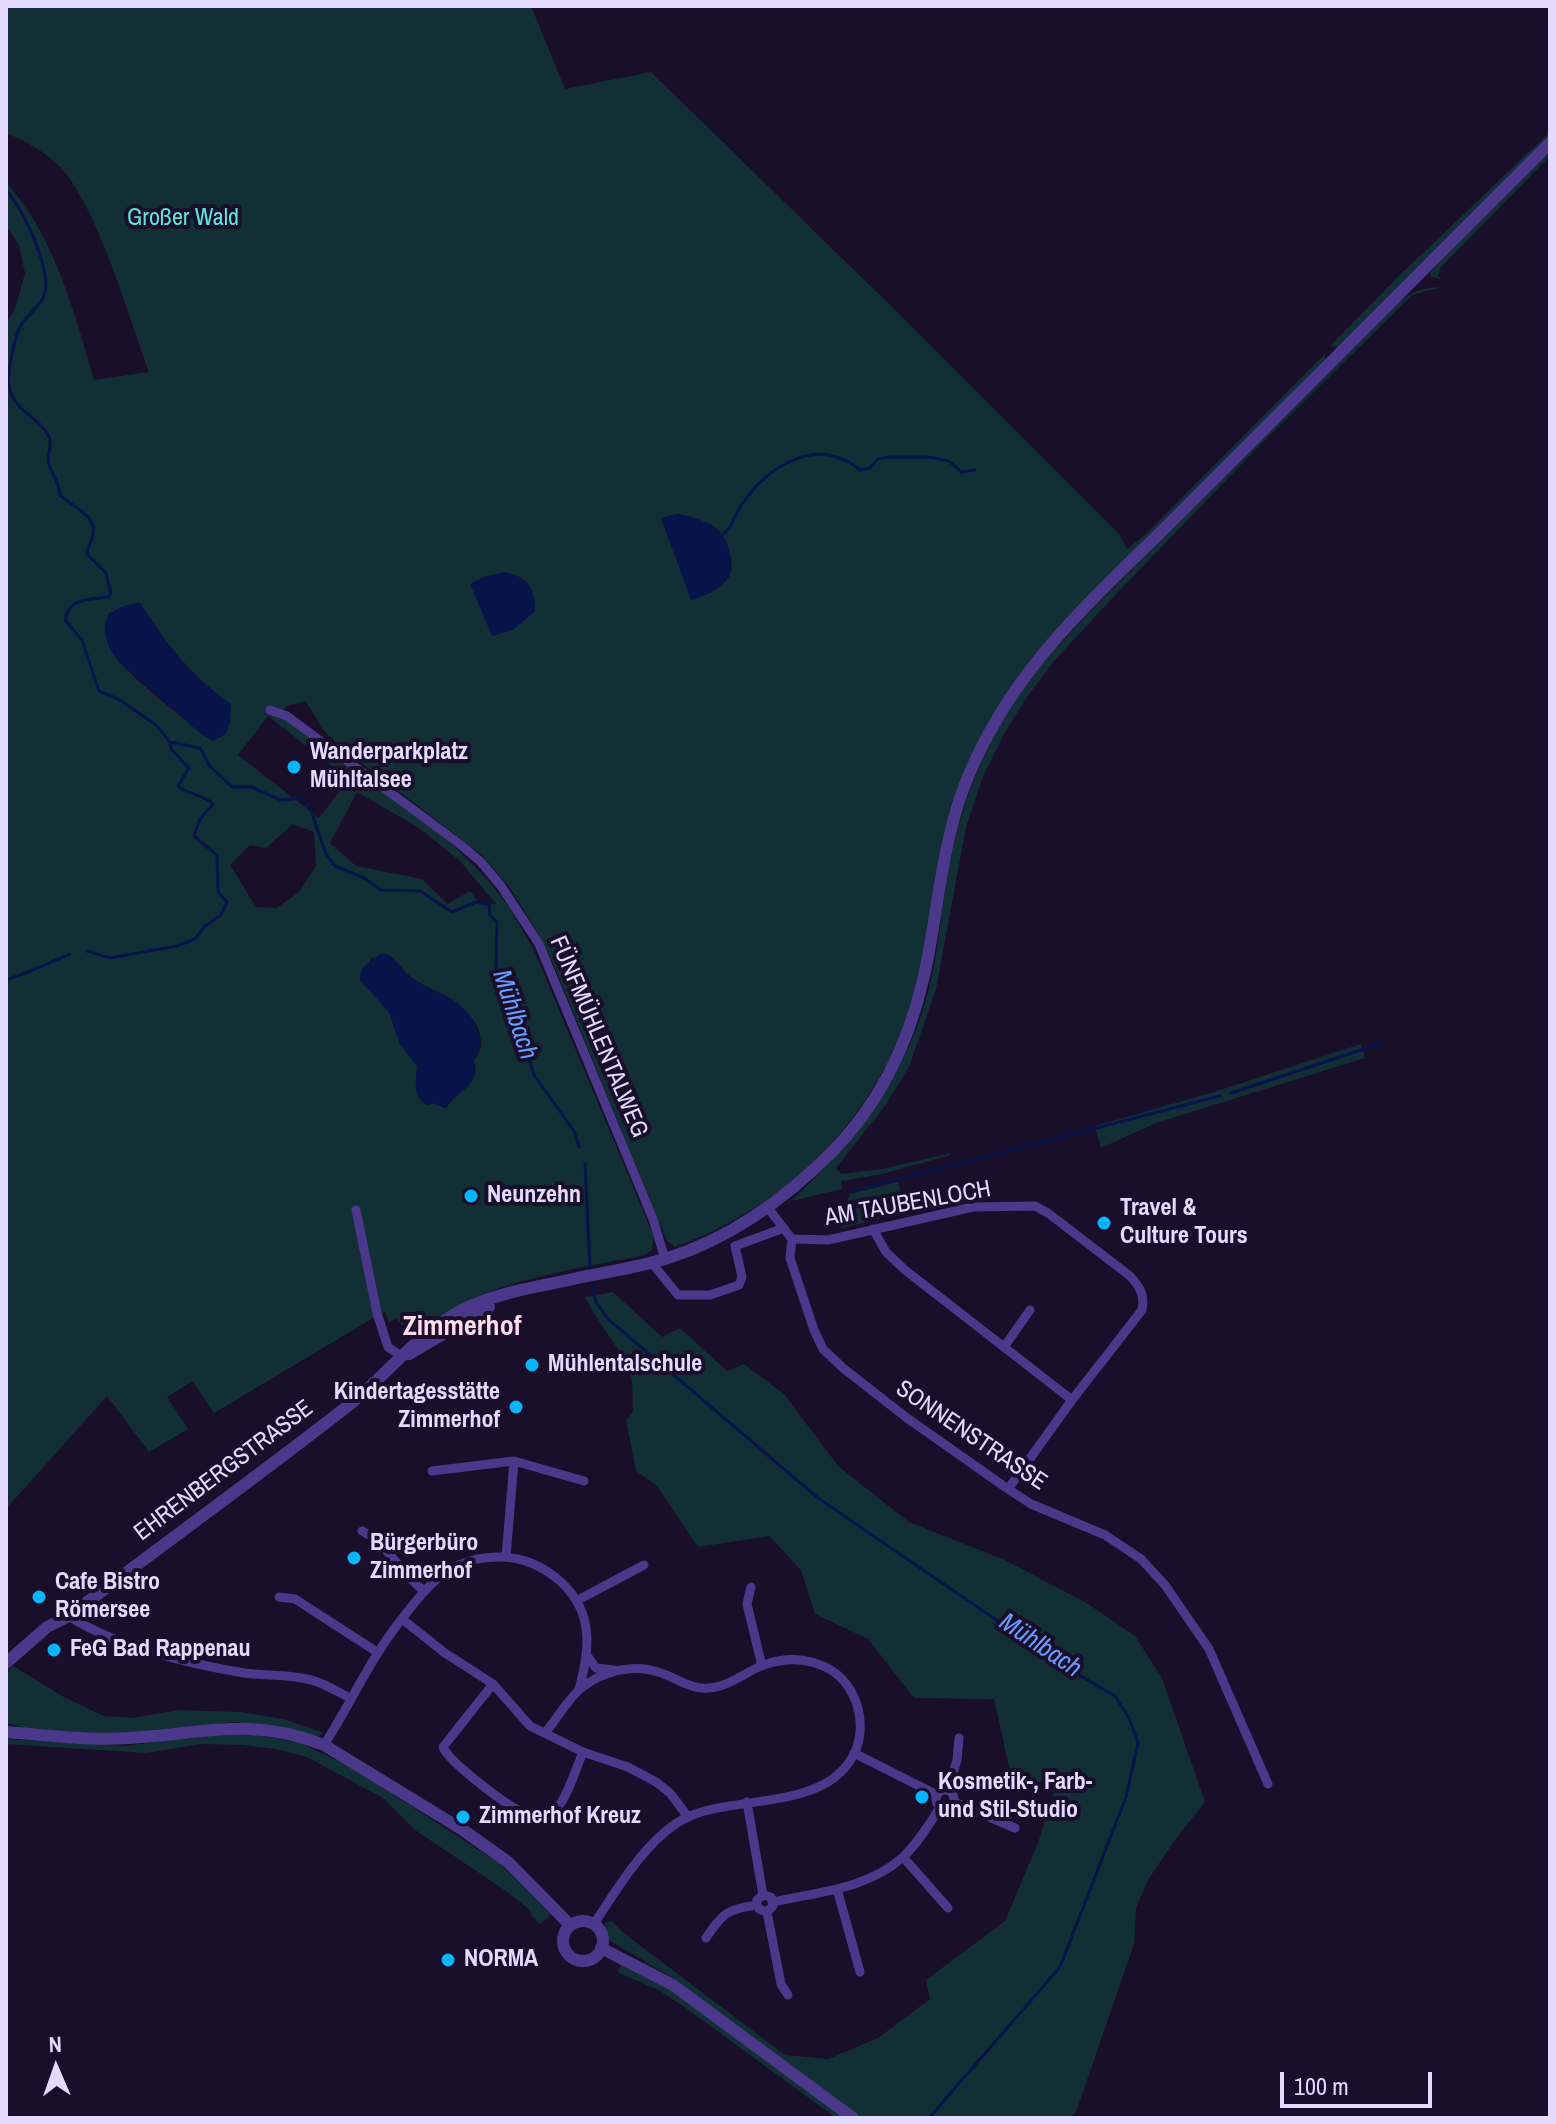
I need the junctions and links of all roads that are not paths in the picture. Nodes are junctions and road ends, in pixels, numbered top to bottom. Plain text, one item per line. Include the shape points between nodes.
1 (1550, 143) edge
2 (270, 710) dead end
3 (768, 1208) junction
4 (356, 1210) dead end
5 (784, 1228) junction
6 (873, 1229) junction
7 (792, 1239) junction
8 (665, 1259) junction
9 (651, 1262) junction
10 (1030, 1310) dead end
11 (1004, 1347) junction
12 (403, 1357) junction
13 (1072, 1400) junction
14 (514, 1461) junction
15 (432, 1471) dead end
16 (584, 1481) dead end
17 (1008, 1489) junction
18 (362, 1531) dead end
19 (506, 1557) junction
20 (644, 1565) dead end
21 (751, 1587) dead end
22 (423, 1590) junction
23 (279, 1597) dead end
24 (578, 1600) junction
25 (69, 1616) junction
26 (402, 1619) junction
27 (377, 1652) junction
28 (588, 1657) junction
29 (6, 1663) edge
30 (762, 1666) junction
31 (614, 1670) junction
32 (493, 1684) junction
33 (579, 1689) junction
34 (350, 1698) junction
35 (6, 1730) edge
36 (545, 1733) junction
37 (959, 1738) dead end
38 (324, 1745) junction
39 (583, 1752) junction
40 (854, 1753) junction
41 (1268, 1784) dead end
42 (948, 1790) junction
43 (937, 1795) junction
44 (747, 1802) junction
45 (954, 1802) junction
46 (941, 1806) junction
47 (688, 1817) junction
48 (1015, 1828) dead end
49 (903, 1857) junction
50 (837, 1889) junction
51 (763, 1895) junction
52 (773, 1902) junction
53 (757, 1905) junction
54 (948, 1908) dead end
55 (767, 1912) junction
56 (594, 1924) junction
57 (570, 1925) junction
58 (706, 1938) dead end
59 (601, 1948) junction
60 (860, 1972) dead end
61 (788, 1995) dead end
62 (853, 2118) edge

1 - 3 street, EHRENBERGSTRASSE via 1034,665 998,717 961,798 940,874 924,978 893,1068 848,1135
2 - 8 street, FÜNFMÜHLENTALWEG via 287,716 418,812 481,862 501,886 539,944
3 - 5 street, SONNENSTRASSE
3 - 8 street, EHRENBERGSTRASSE via 701,1246
4 - 12 street via 388,1347
5 - 7 street, SONNENSTRASSE
5 - 9 street via 735,1246 739,1285 710,1295 678,1295
6 - 7 street, AM TAUBENLOCH via 828,1240
6 - 11 street via 905,1270
6 - 13 street, AM TAUBENLOCH via 973,1207 1035,1206 1130,1276 1144,1300 1142,1310
7 - 17 street, SONNENSTRASSE via 790,1258 823,1349 907,1418
8 - 9 street, EHRENBERGSTRASSE
9 - 12 street, EHRENBERGSTRASSE via 465,1309 416,1341
10 - 11 street
11 - 13 street
12 - 25 street, EHRENBERGSTRASSE via 261,1473
13 - 17 street, AM TAUBENLOCH
14 - 15 street
14 - 16 street
14 - 19 street
17 - 41 street, SONNENSTRASSE via 1105,1535 1141,1559 1165,1585 1209,1649
18 - 22 street
19 - 22 street via 467,1560
19 - 24 street via 544,1568
20 - 24 street
21 - 30 street via 747,1604
22 - 26 street
23 - 27 street via 295,1599
24 - 28 street
25 - 29 street, EHRENBERGSTRASSE via 47,1627
25 - 34 street via 200,1665 311,1680
26 - 27 street
26 - 32 street
27 - 34 street
28 - 31 street via 596,1668
28 - 33 street
30 - 31 street via 705,1689 659,1672
30 - 40 street via 810,1661 843,1681 855,1699 860,1721
31 - 33 street
32 - 36 street via 530,1726
32 - 39 street via 443,1747 489,1790 524,1813 544,1816 558,1808
33 - 36 street
34 - 38 street
35 - 38 street via 130,1738 231,1727 280,1732
36 - 39 street
37 - 42 street
38 - 57 street via 508,1862
39 - 47 street via 656,1782
40 - 43 street
40 - 44 street via 837,1775 816,1789
42 - 43 street
42 - 45 street
43 - 46 street
44 - 47 street
44 - 51 street
45 - 46 street
45 - 48 street
46 - 49 street
47 - 56 street via 654,1842
49 - 50 street
49 - 54 street
50 - 52 street
50 - 60 street
51 - 52 street
51 - 53 street
52 - 55 street
53 - 55 street
53 - 58 street via 732,1908
55 - 61 street via 781,1984
56 - 57 street
56 - 59 street via 602,1934
57 - 59 street via 563,1943 573,1958 590,1959
59 - 62 street via 673,1985

